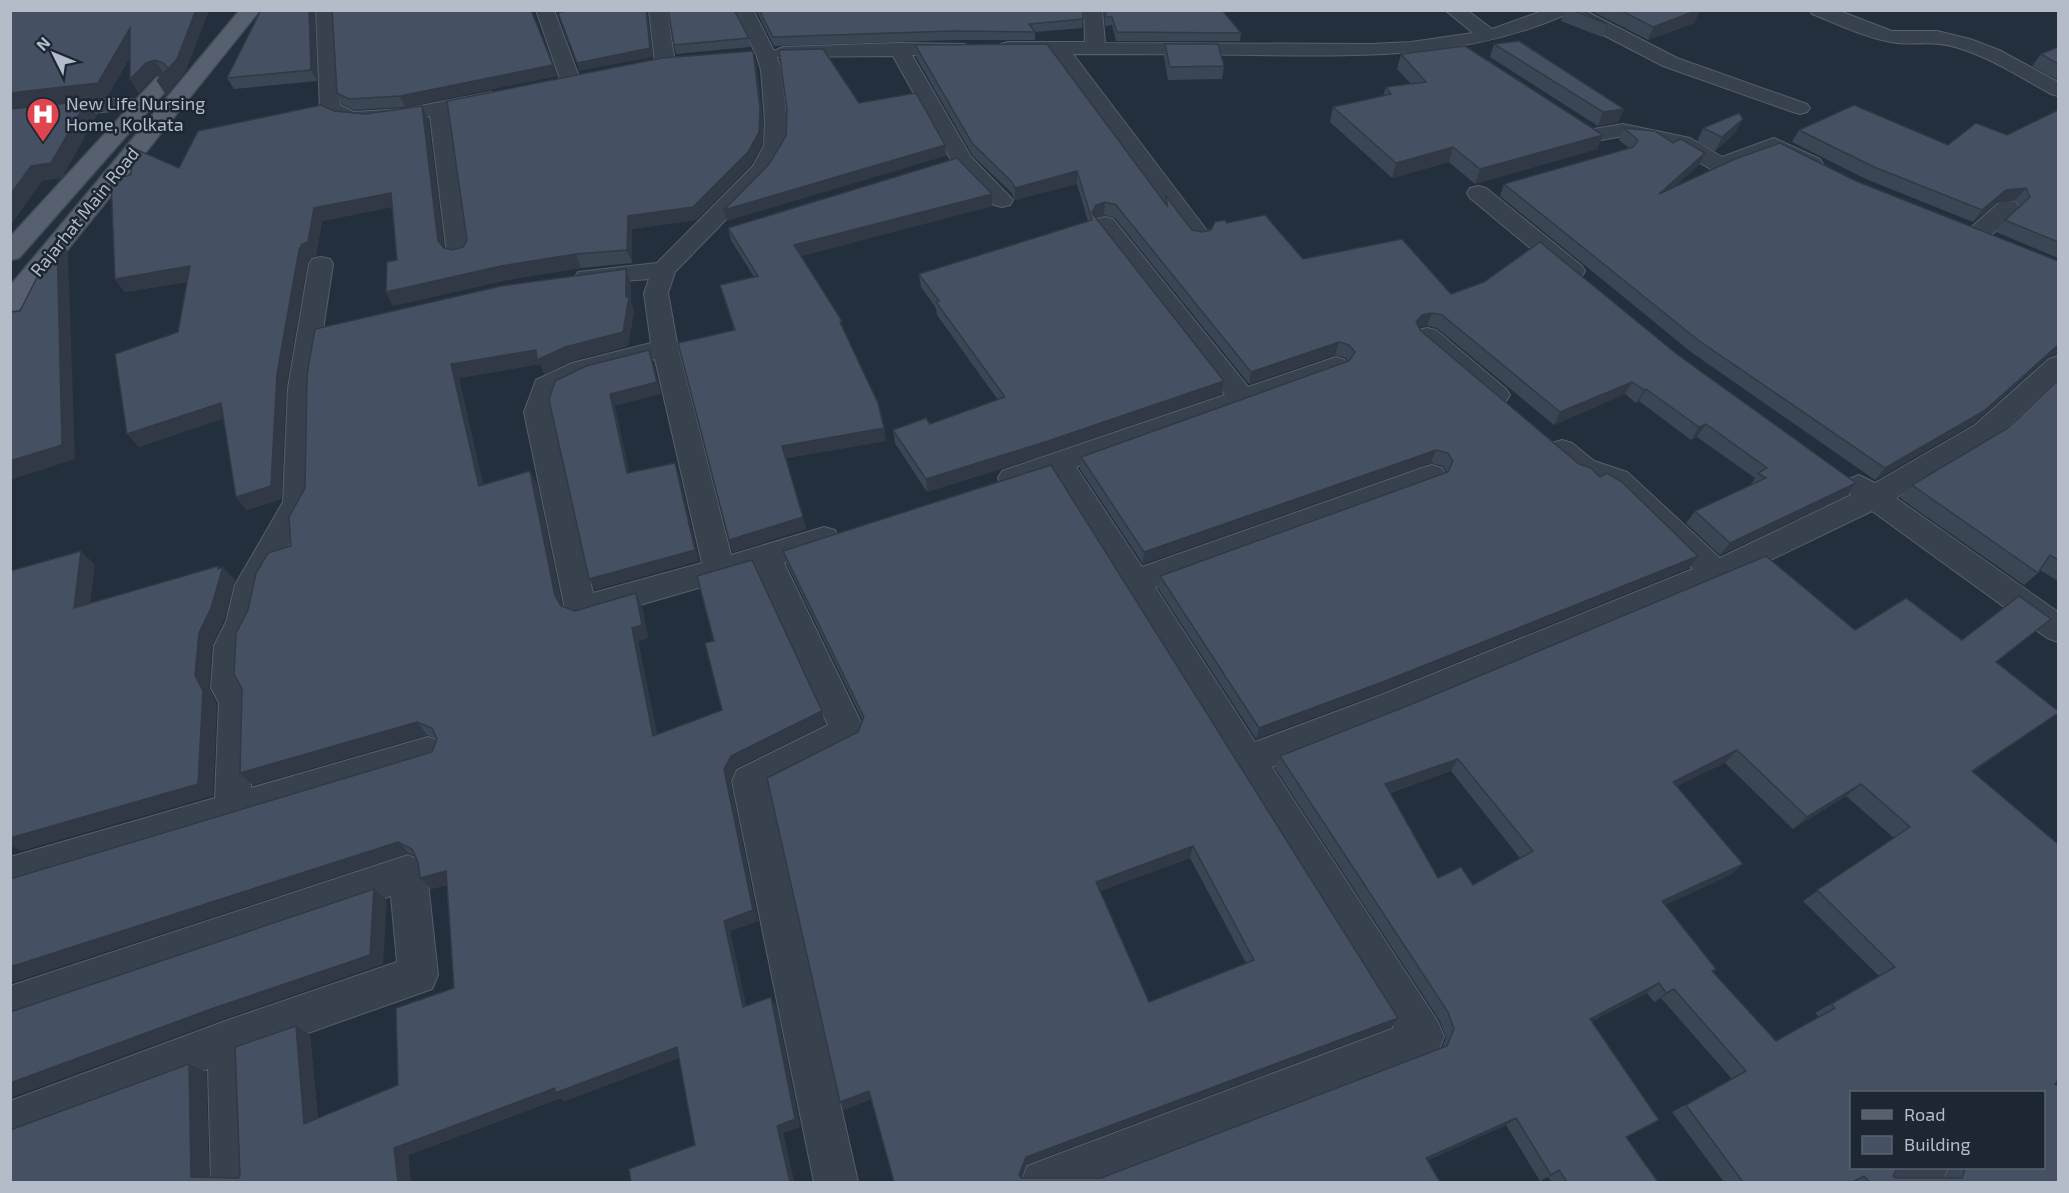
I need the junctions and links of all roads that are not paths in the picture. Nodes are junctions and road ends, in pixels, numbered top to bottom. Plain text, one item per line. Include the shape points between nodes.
1 (225, 10) edge
2 (251, 10) edge
3 (326, 10) edge
4 (545, 10) edge
5 (658, 10) edge
6 (743, 10) edge
7 (1093, 10) edge
8 (1454, 10) edge
9 (1562, 10) edge
10 (1569, 10) edge
11 (1819, 10) edge
12 (1488, 35) junction
13 (196, 44) dead end
14 (1452, 44) junction
15 (1058, 48) junction
16 (1090, 48) junction
17 (899, 49) junction
18 (755, 55) junction
19 (1472, 56) edge
20 (687, 61) edge
21 (665, 63) junction
22 (641, 67) edge
23 (173, 70) edge
24 (594, 77) edge
25 (571, 82) junction
26 (549, 86) edge
27 (2058, 90) edge
28 (505, 95) edge
29 (143, 105) junction
30 (439, 108) junction
31 (1800, 108) dead end
32 (10, 116) edge
33 (1577, 123) edge
34 (1596, 135) junction
35 (1619, 152) edge
36 (962, 160) junction
37 (939, 167) edge
38 (1826, 171) edge
39 (1500, 186) edge
40 (1002, 200) dead end
41 (2008, 207) edge
42 (1104, 224) edge
43 (1954, 226) edge
44 (735, 230) edge
45 (1199, 236) edge
46 (689, 244) junction
47 (10, 253) edge
48 (459, 254) edge
49 (321, 264) dead end
50 (664, 270) junction
51 (560, 281) edge
52 (1589, 284) edge
53 (10, 304) edge
54 (1427, 336) edge
55 (665, 348) junction
56 (2058, 365) edge
57 (1336, 366) edge
58 (1243, 399) junction
59 (1513, 409) edge
60 (1539, 431) edge
61 (1059, 463) junction
62 (1836, 470) edge
63 (1431, 475) edge
64 (990, 485) edge
65 (1874, 497) junction
66 (843, 532) edge
67 (766, 557) junction
68 (719, 570) junction
69 (1716, 573) junction
70 (1134, 582) junction
71 (2058, 629) edge
72 (428, 752) edge
73 (1247, 761) junction
74 (233, 811) junction
75 (10, 875) edge
76 (10, 1006) edge
77 (228, 1041) junction
78 (10, 1123) edge
79 (1922, 1169) edge
80 (233, 1182) edge
81 (836, 1182) edge
82 (1043, 1182) edge
83 (1899, 1182) edge

1 - 13 main road
2 - 53 main road, Rajarhat Main Road
3 - 30 street via 330,108 351,119
4 - 25 street
5 - 21 street
6 - 18 street
7 - 16 street via 1096,41
8 - 12 street
9 - 12 street via 1538,23
10 - 31 street via 1670,62
11 - 27 street via 1872,31 1902,38 1925,35 1969,45
12 - 14 street
14 - 16 street via 1379,50
14 - 19 street
15 - 16 street
15 - 17 street
15 - 45 street
17 - 18 street
17 - 36 street
18 - 46 street via 771,70 775,146 762,169
20 - 21 street
21 - 22 street
23 - 29 main road, Rajarhat Main Road
24 - 25 street
25 - 26 street
28 - 30 street
29 - 32 street
29 - 47 main road, Rajarhat Main Road
30 - 48 street
33 - 34 street
34 - 35 street
34 - 38 street via 1623,129 1682,143 1720,165 1774,144
36 - 37 street
36 - 40 street
39 - 52 street via 1478,193
41 - 43 street via 1986,239
42 - 58 street
44 - 46 street
46 - 50 street
49 - 74 street via 322,332 302,388 298,502 251,585 242,623 230,646 228,688 236,702
50 - 51 street
50 - 55 street via 656,293
54 - 59 street
55 - 68 street
55 - 68 street via 581,369 546,386 543,395 538,412 581,609
56 - 65 street via 1985,432
57 - 58 street
58 - 61 street
60 - 69 street via 1584,468 1626,486
61 - 64 street
61 - 70 street
62 - 65 street
63 - 70 street
65 - 69 street
65 - 71 street
66 - 67 street
67 - 68 street
67 - 81 street via 848,731 750,781
69 - 73 street
70 - 73 street
72 - 74 street
73 - 82 street via 1423,1036
74 - 75 street
76 - 77 street via 408,873 418,975
77 - 78 street
77 - 80 street
79 - 83 street

